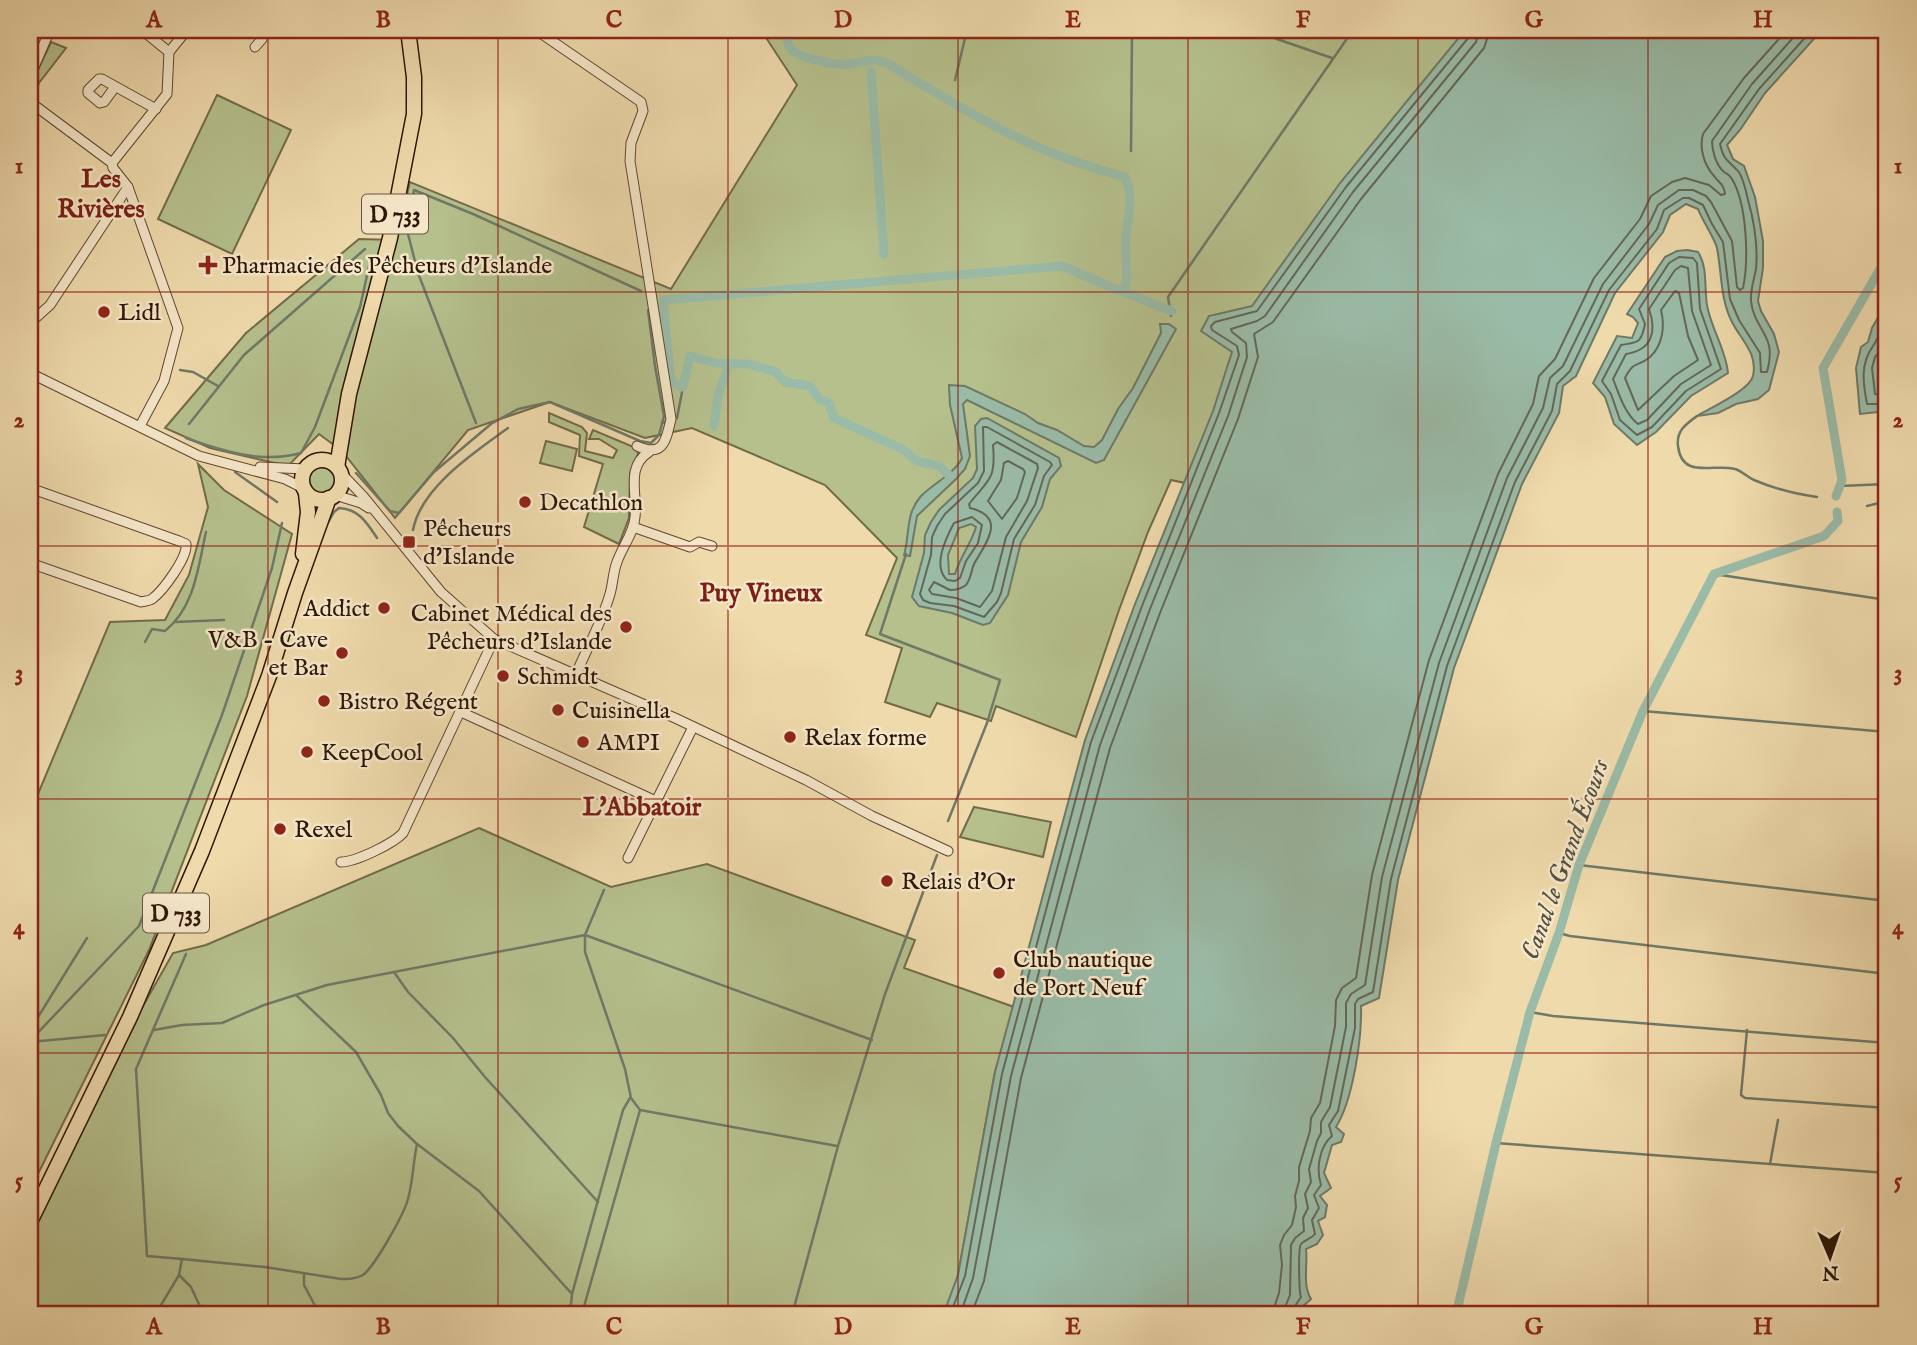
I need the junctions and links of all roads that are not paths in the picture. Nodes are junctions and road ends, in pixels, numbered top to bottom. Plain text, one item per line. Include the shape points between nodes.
1 (50, 30) edge
2 (142, 30) edge
3 (187, 30) edge
4 (254, 30) edge
5 (408, 30) edge
6 (536, 30) edge
7 (255, 47) dead end
8 (169, 52) junction
9 (30, 76) edge
10 (115, 86) dead end
11 (30, 102) edge
12 (156, 109) junction
13 (112, 163) junction
14 (128, 187) junction
15 (30, 323) edge
16 (30, 373) edge
17 (349, 394) junction
18 (140, 426) junction
19 (637, 446) dead end
20 (649, 452) junction
21 (321, 460) junction
22 (230, 464) junction
23 (305, 468) junction
24 (339, 470) junction
25 (30, 488) edge
26 (305, 491) junction
27 (332, 496) junction
28 (382, 518) junction
29 (633, 527) junction
30 (712, 546) dead end
31 (30, 563) edge
32 (295, 593) junction
33 (494, 639) junction
34 (576, 674) junction
35 (461, 712) junction
36 (693, 727) junction
37 (656, 801) junction
38 (948, 851) dead end
39 (628, 858) dead end
40 (341, 862) dead end
41 (30, 1222) edge

1 - 9 street
2 - 8 street
3 - 8 street
4 - 7 street via 262,39
5 - 17 main road, D 733 via 414,114 390,238
6 - 20 street via 640,102 643,111 631,143 630,161 670,421 665,442
8 - 12 street via 167,94
10 - 12 street
11 - 13 street
12 - 13 street
13 - 14 street
14 - 15 street via 50,305
14 - 18 street via 178,328 164,381
16 - 18 street
17 - 21 main road, D 733
17 - 24 main road, D 733
18 - 22 street via 199,456
19 - 20 street
20 - 29 street via 642,456 634,475
21 - 23 main road
21 - 24 main road
22 - 23 street
22 - 26 street via 285,480
23 - 26 main road
24 - 27 main road via 341,485
24 - 28 street
25 - 31 street via 180,541 187,551 151,600 141,602
26 - 27 main road via 317,499
26 - 32 main road, D 733 via 307,522
27 - 28 street via 361,503
27 - 32 main road, D 733
28 - 33 street via 441,592
29 - 30 street via 690,547 699,542
29 - 34 street
32 - 41 main road, D 733 via 265,688 168,933
33 - 34 street
33 - 35 street
34 - 36 street
35 - 37 street
35 - 40 street via 403,834
36 - 37 street
36 - 38 street
37 - 39 street

